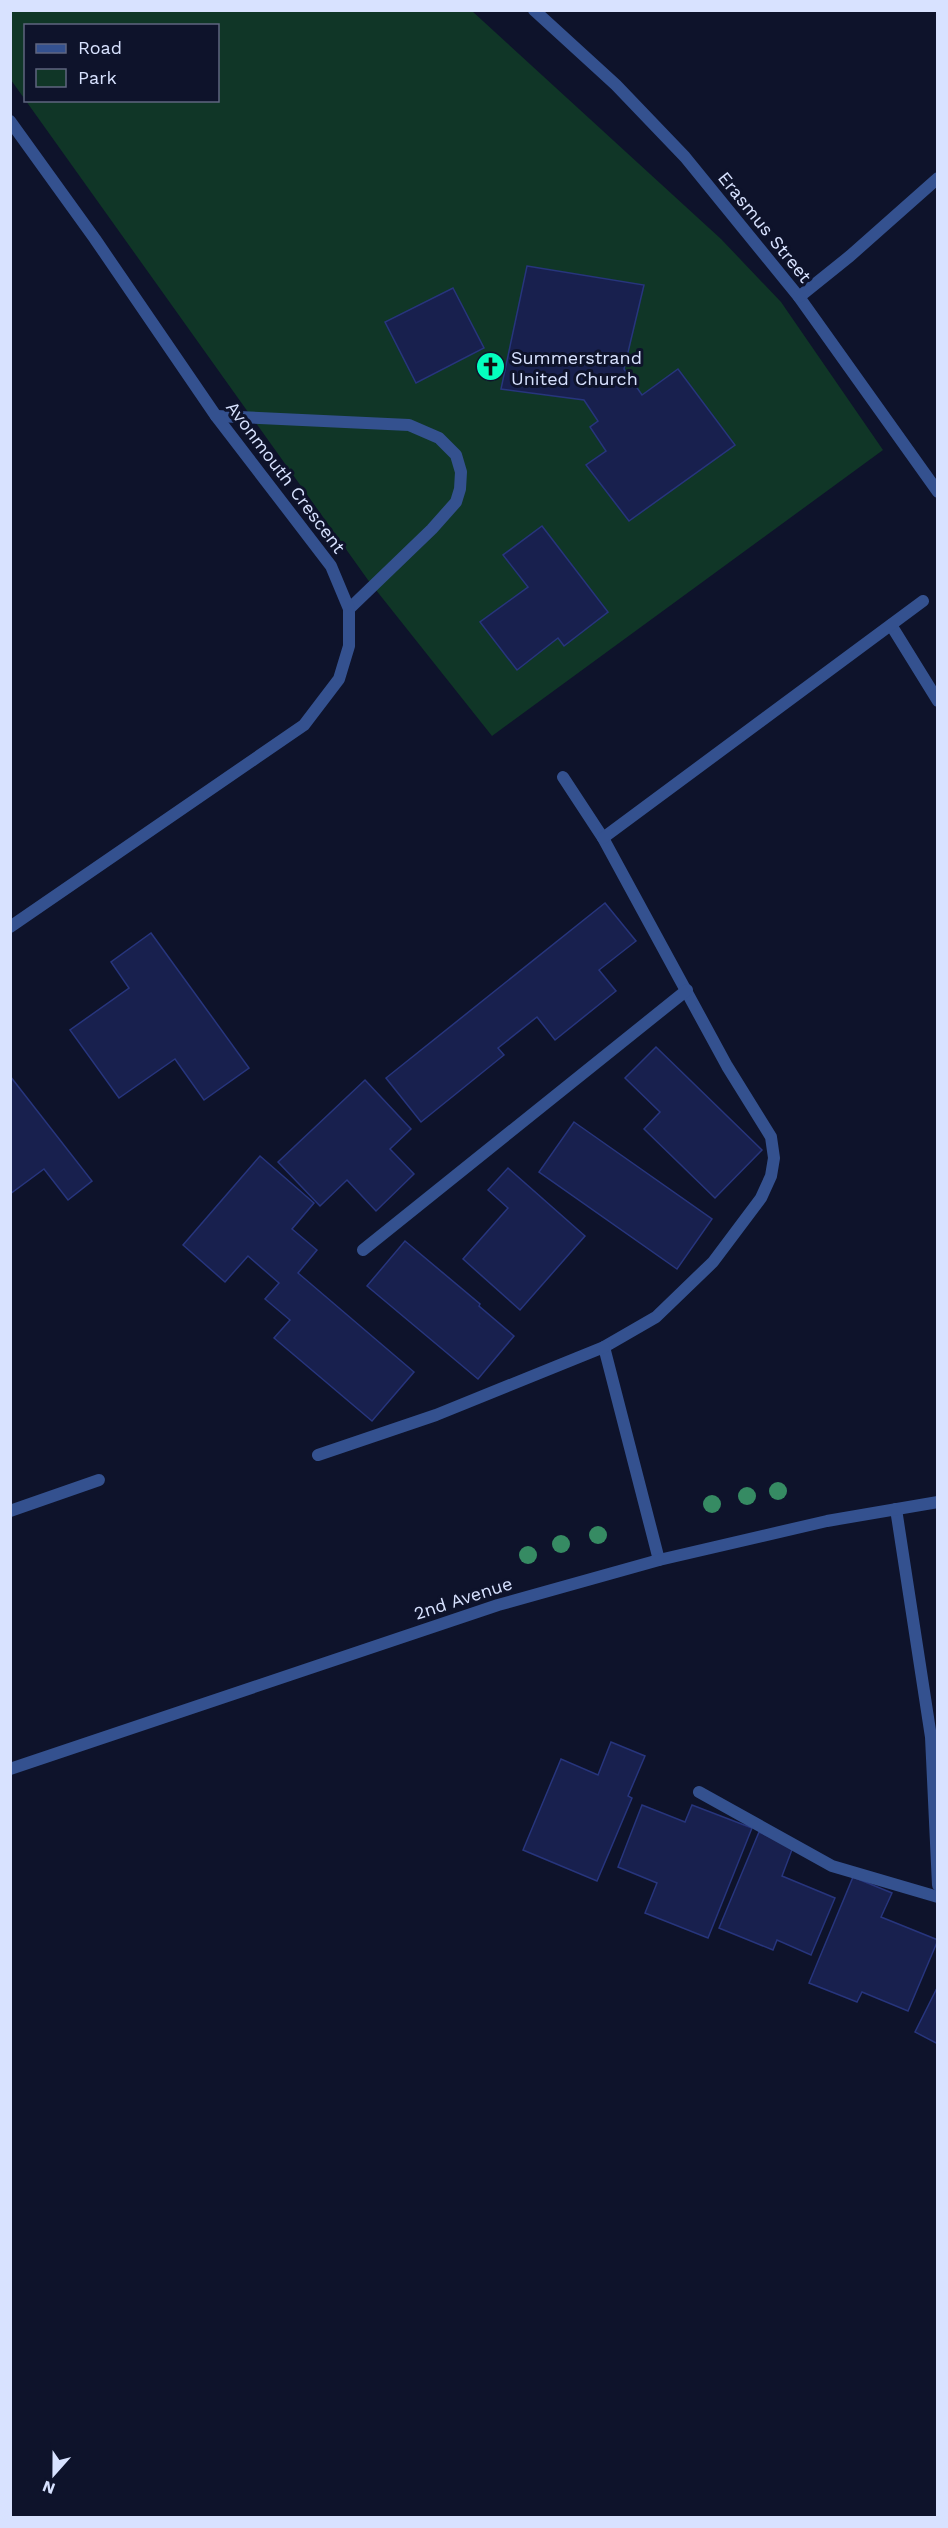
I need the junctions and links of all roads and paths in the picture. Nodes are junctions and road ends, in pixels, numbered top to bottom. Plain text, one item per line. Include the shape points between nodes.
1 (534, 10) edge
2 (10, 121) edge
3 (938, 178) edge
4 (799, 297) junction
5 (216, 416) junction
6 (938, 492) edge
7 (923, 601) dead end
8 (349, 609) junction
9 (891, 625) junction
10 (938, 701) edge
11 (563, 777) dead end
12 (603, 838) junction
13 (10, 927) edge
14 (687, 990) junction
15 (363, 1250) dead end
16 (604, 1347) junction
17 (318, 1455) dead end
18 (99, 1480) dead end
19 (938, 1502) edge
20 (896, 1509) junction
21 (10, 1511) edge
22 (659, 1560) junction
23 (10, 1769) edge
24 (699, 1792) dead end
25 (938, 1885) edge
26 (938, 1897) edge

1 - 4 street, Erasmus Street via 616,85 685,157
2 - 5 street, Avonmouth Crescent
3 - 4 street
4 - 6 street, Erasmus Street
5 - 8 street, Avonmouth Crescent via 331,566
5 - 8 street via 409,425 439,438 456,455 461,472 456,502
7 - 9 street
8 - 13 street, Avonmouth Crescent via 349,646 339,679 303,725
9 - 10 street
9 - 12 street
11 - 12 street
12 - 14 street
14 - 15 street
14 - 16 street via 771,1137 771,1176 761,1198 713,1262 656,1317
16 - 17 street via 436,1415
16 - 22 street
18 - 21 street
19 - 20 street, 2nd Avenue
20 - 22 street, 2nd Avenue
20 - 25 street via 931,1737
22 - 23 street, 2nd Avenue via 498,1605
24 - 26 street via 832,1866

